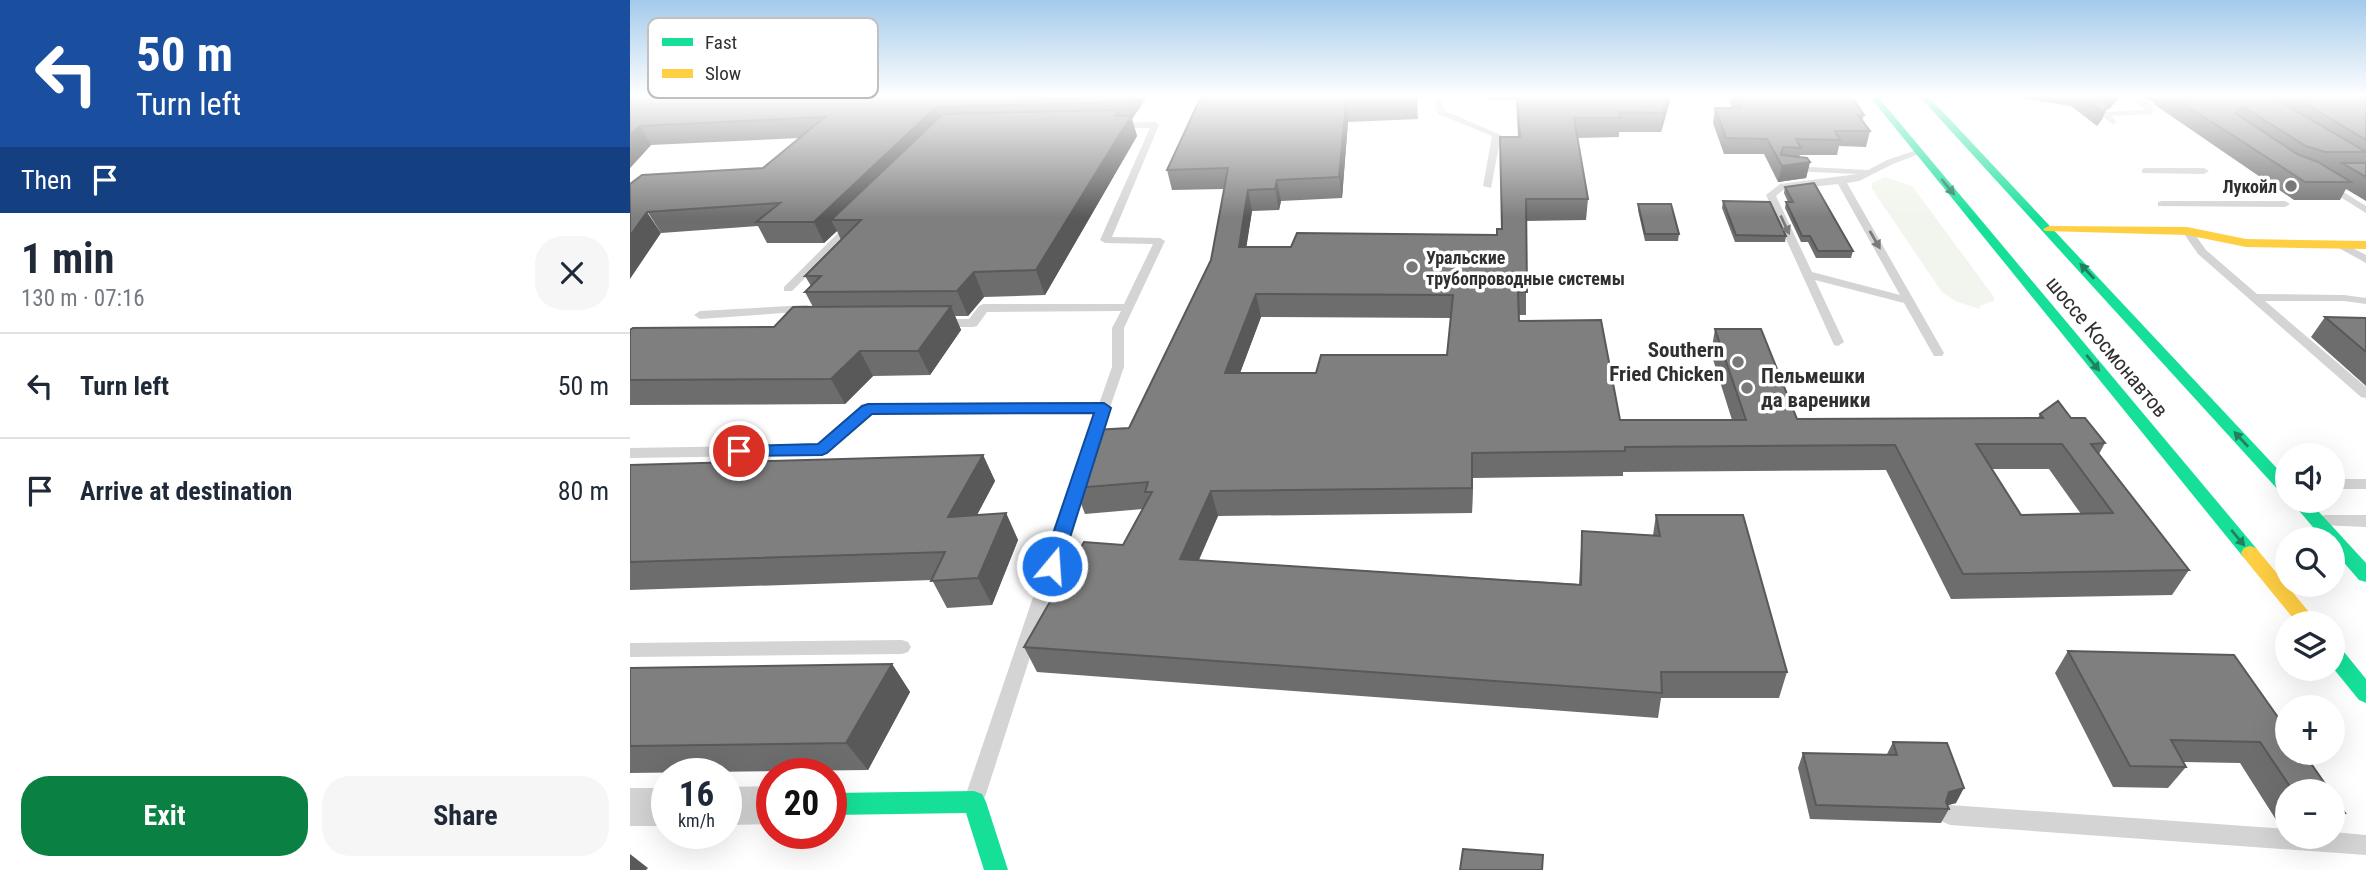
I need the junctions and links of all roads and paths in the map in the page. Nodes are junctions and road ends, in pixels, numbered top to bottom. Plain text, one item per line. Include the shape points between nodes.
1 (1150, 138) edge
2 (1497, 138) edge
3 (1908, 138) edge
4 (1962, 138) edge
5 (1920, 152) junction
6 (1783, 167) edge
7 (2145, 171) dead end
8 (2204, 171) dead end
9 (1871, 172) junction
10 (1841, 181) junction
11 (2323, 182) edge
12 (1488, 186) dead end
13 (2162, 204) dead end
14 (2285, 204) dead end
15 (2366, 210) edge
16 (863, 214) edge
17 (2049, 229) junction
18 (2187, 231) junction
19 (2341, 245) junction
20 (2366, 245) edge
21 (2366, 260) edge
22 (1807, 274) junction
23 (788, 289) dead end
24 (2255, 297) junction
25 (1909, 301) junction
26 (2366, 302) edge
27 (1128, 307) junction
28 (700, 315) dead end
29 (933, 323) edge
30 (799, 324) edge
31 (1838, 342) dead end
32 (1938, 353) dead end
33 (2366, 394) edge
34 (1104, 408) junction
35 (630, 453) edge
36 (2275, 474) edge
37 (2345, 484) edge
38 (2366, 484) edge
39 (2309, 513) edge
40 (2316, 521) junction
41 (2366, 521) edge
42 (2366, 575) edge
43 (2298, 611) edge
44 (902, 648) dead end
45 (630, 650) edge
46 (2345, 668) edge
47 (2366, 694) edge
48 (974, 802) junction
49 (847, 804) edge
50 (630, 807) edge
51 (651, 807) edge
52 (1950, 815) edge
53 (2366, 845) edge
54 (996, 870) edge

1 - 27 lane via 1105,240 1160,241
2 - 12 lane
3 - 5 main road, шоссе Космонавтов
4 - 17 main road, шоссе Космонавтов
5 - 9 lane
5 -> 43 main road, шоссе Космонавтов
6 - 9 lane
7 - 8 lane
9 - 10 lane
10 -> 22 lane via 1780,187 1771,195
10 -> 25 lane
11 - 15 lane
13 - 14 lane
16 - 23 lane
17 - 18 main road
36 -> 17 main road, шоссе Космонавтов
18 - 19 main road via 2246,243
18 - 24 lane via 2202,251
19 - 20 main road
19 - 21 lane
22 - 25 lane
22 - 31 lane
24 - 26 lane
24 - 33 lane
25 - 32 lane
27 - 29 lane via 983,308 973,323
27 - 34 lane via 1118,328 1118,367
28 - 30 lane via 812,309
34 - 35 lane via 868,409 822,450
34 - 48 lane
37 - 38 lane
39 - 40 main road
40 - 41 lane
40 - 42 main road
44 - 45 lane
46 - 47 main road
48 - 49 main road
48 - 54 main road
50 - 51 street
52 - 53 lane

